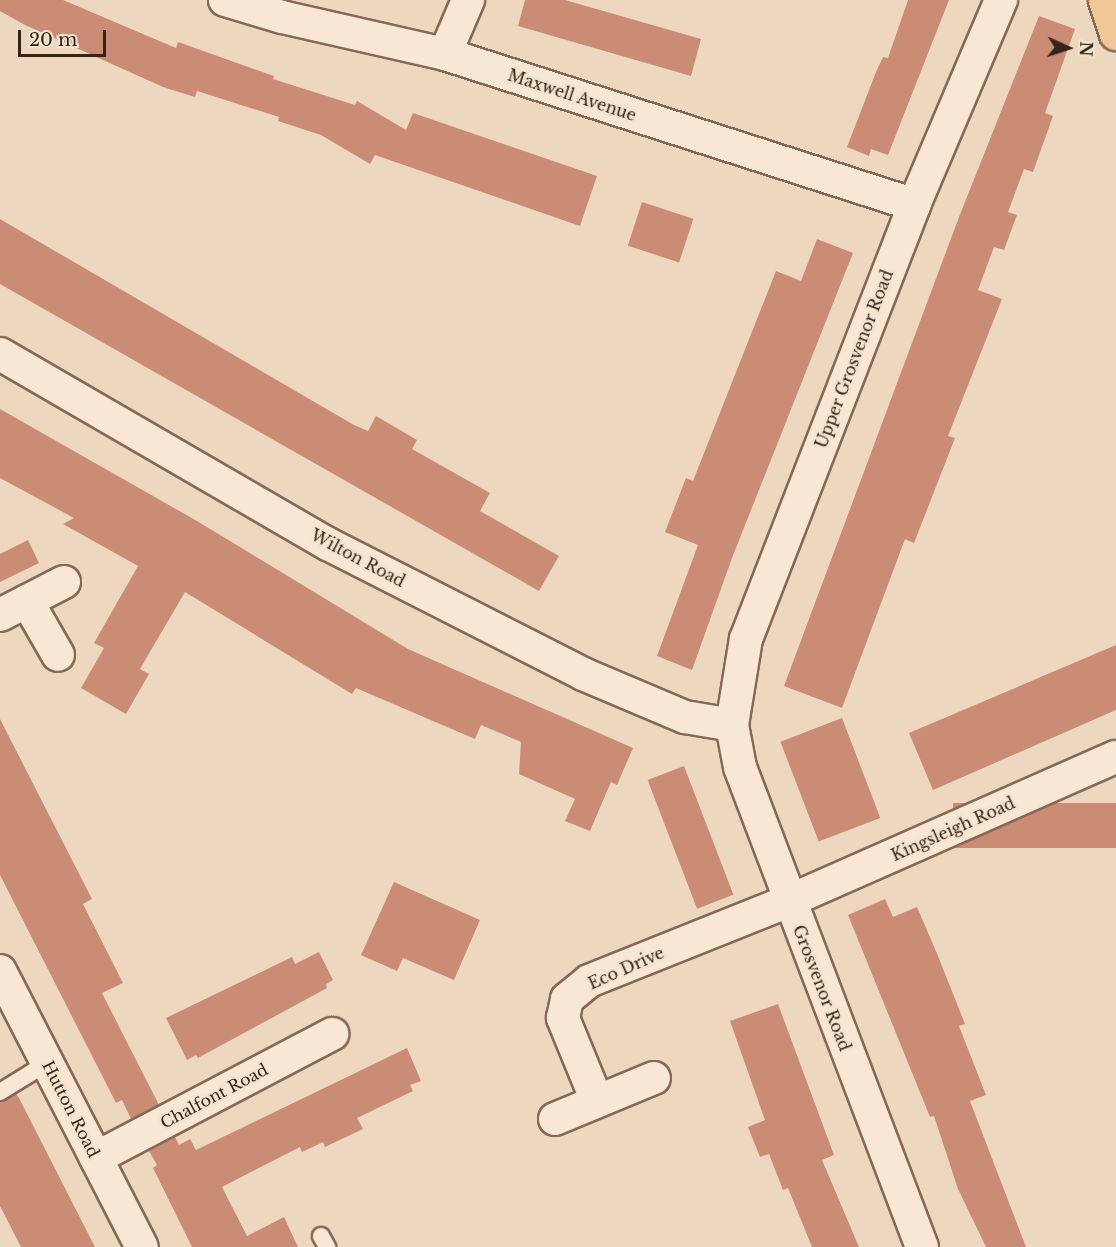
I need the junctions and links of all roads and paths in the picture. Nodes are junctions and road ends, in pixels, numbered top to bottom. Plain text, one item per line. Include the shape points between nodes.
1 (225, 0) edge
2 (468, 0) edge
3 (1001, 0) edge
4 (1106, 0) edge
5 (1116, 33) edge
6 (445, 54) junction
7 (914, 205) junction
8 (0, 354) edge
9 (64, 582) dead end
10 (13, 608) edge
11 (58, 655) dead end
12 (732, 725) junction
13 (1116, 757) edge
14 (789, 901) junction
15 (0, 971) edge
16 (332, 1034) dead end
17 (47, 1063) junction
18 (654, 1078) dead end
19 (0, 1092) edge
20 (597, 1101) junction
21 (555, 1119) dead end
22 (96, 1158) junction
23 (142, 1247) edge
24 (922, 1247) edge

1 - 6 street, Maxwell Avenue
2 - 6 street
3 - 7 street, Upper Grosvenor Road
4 - 5 main road
6 - 7 street, Maxwell Avenue
7 - 12 street, Upper Grosvenor Road via 746,639
8 - 12 street, Wilton Road via 328,544 583,674 686,717
9 - 10 street
10 - 11 street
12 - 14 street, Grosvenor Road via 740,767
13 - 14 street, Kingsleigh Road
14 - 20 street, Eco Drive via 589,981 567,999 563,1018
14 - 24 street, Grosvenor Road
15 - 17 street, Hutton Road
16 - 22 street, Chalfont Road
17 - 19 lane
17 - 22 street, Hutton Road
18 - 20 street
20 - 21 street
22 - 23 street, Hutton Road

